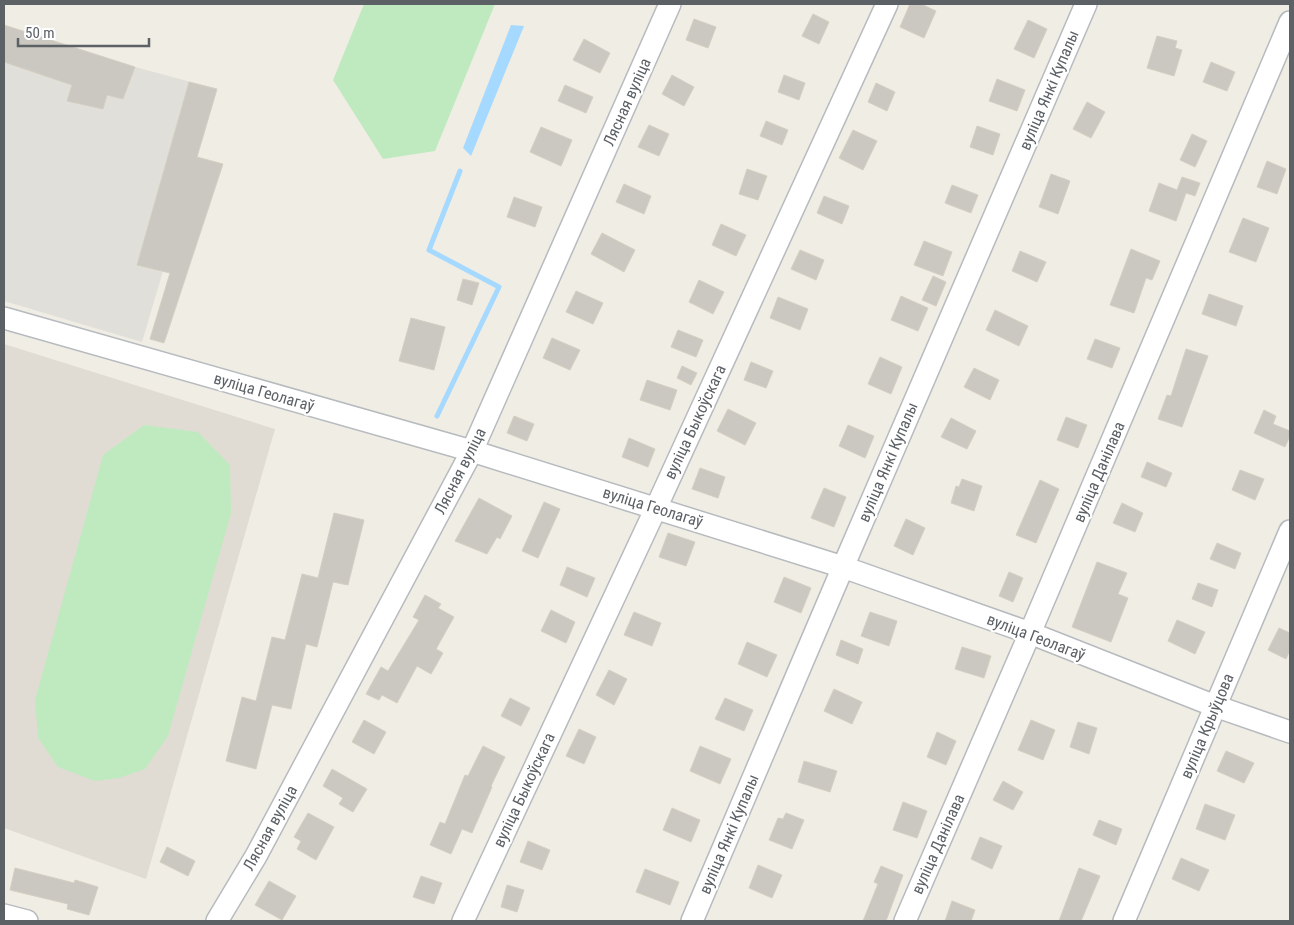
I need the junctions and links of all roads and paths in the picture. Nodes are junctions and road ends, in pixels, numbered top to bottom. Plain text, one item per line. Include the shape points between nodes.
1 (670, 4) edge
2 (887, 4) edge
3 (1086, 4) edge
4 (1290, 22) edge
5 (4, 318) edge
6 (472, 451) junction
7 (656, 508) junction
8 (1290, 531) edge
9 (843, 567) junction
10 (1030, 634) junction
11 (1215, 706) junction
12 (1290, 732) edge
13 (4, 916) edge
14 (27, 921) edge
15 (217, 921) edge
16 (463, 921) edge
17 (692, 921) edge
18 (905, 921) edge
19 (1124, 921) edge

1 - 6 street, Лясная вуліца
2 - 7 street, вуліца Быкоўскага
3 - 9 street, вуліца Янкі Купалы
4 - 10 street, вуліца Данілава
5 - 6 street, вуліца Геолагаў
6 - 7 street, вуліца Геолагаў
6 - 15 street, Лясная вуліца via 256,856
7 - 9 street, вуліца Геолагаў
7 - 16 street, вуліца Быкоўскага
8 - 11 street, вуліца Крыўцова
9 - 10 street, вуліца Геолагаў
9 - 17 street, вуліца Янкі Купалы
10 - 11 street, вуліца Геолагаў
10 - 18 street, вуліца Данілава
11 - 12 street, вуліца Геолагаў
11 - 19 street, вуліца Крыўцова
13 - 14 street

